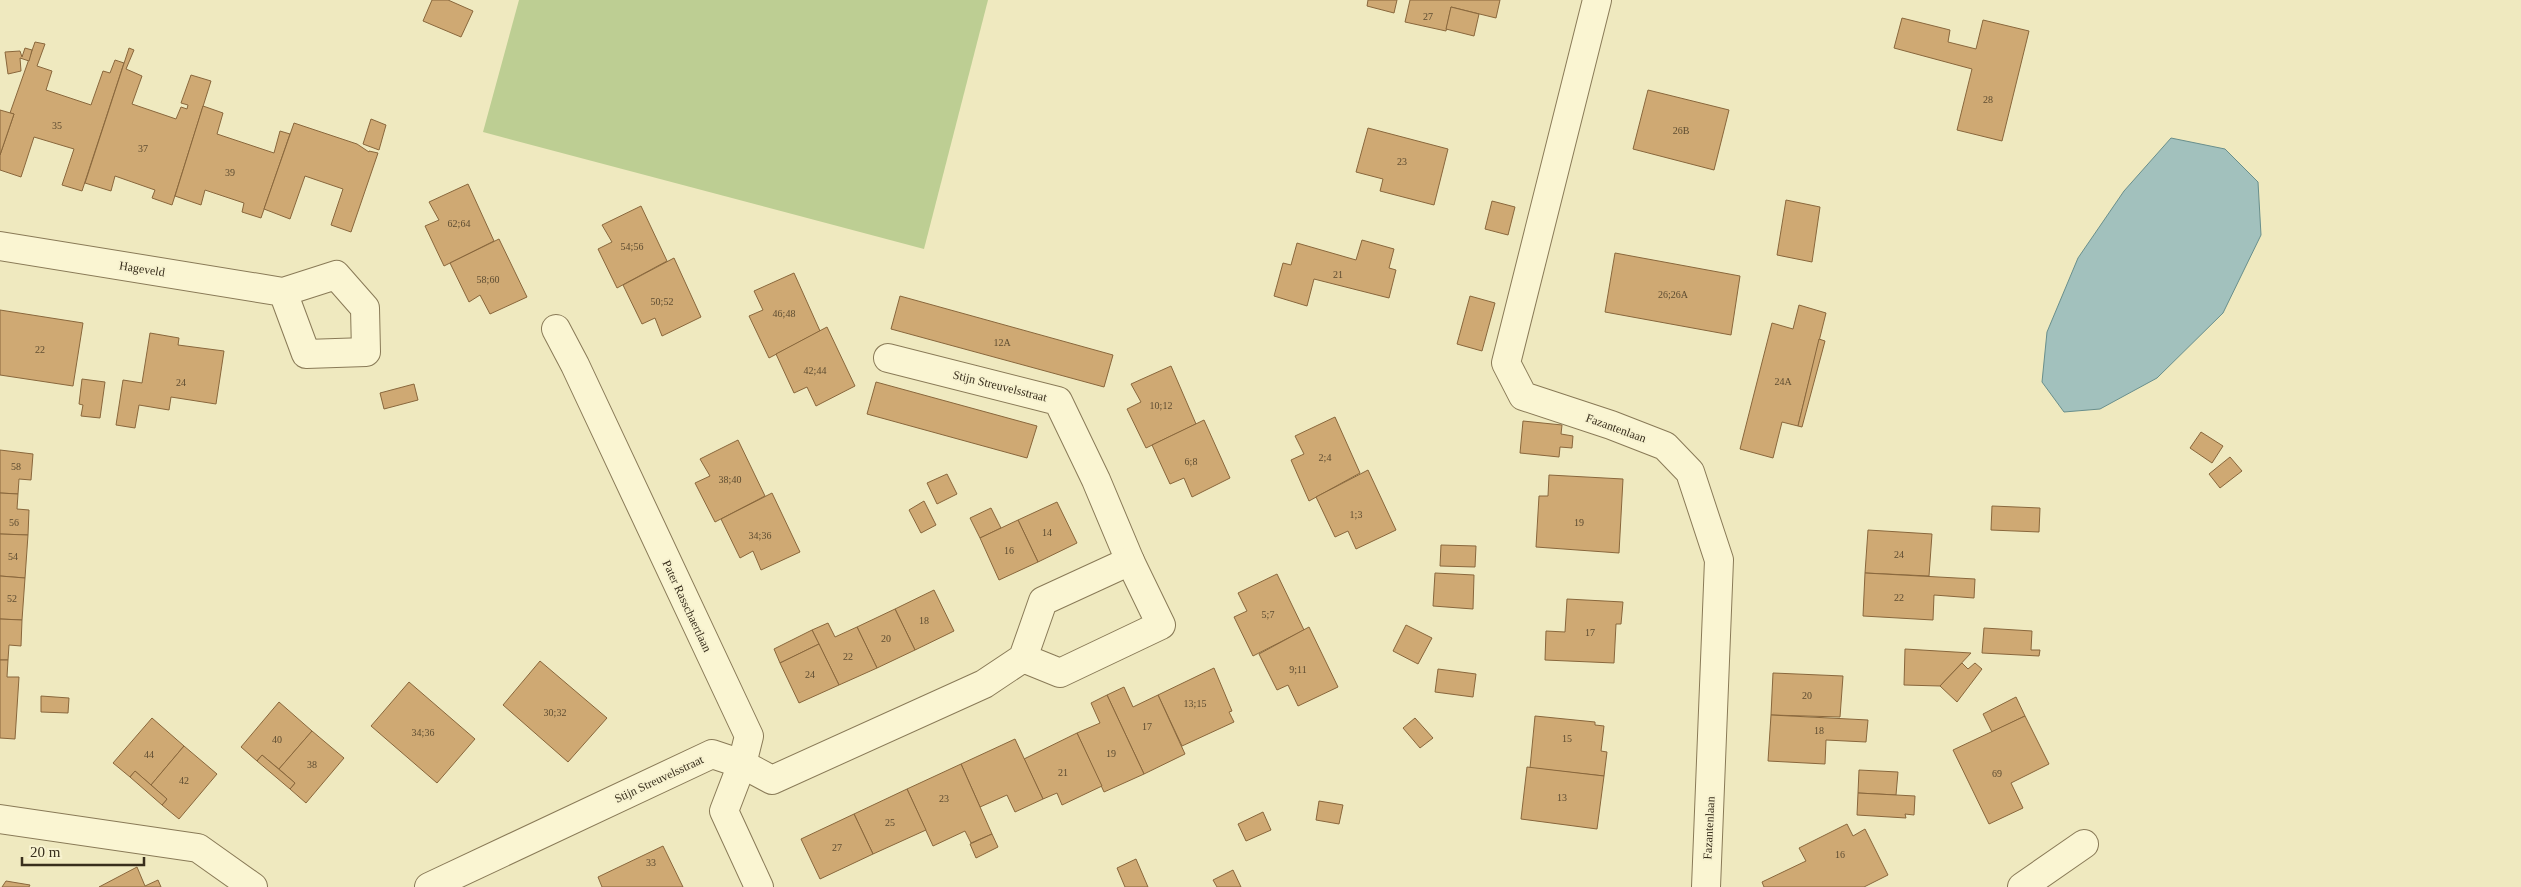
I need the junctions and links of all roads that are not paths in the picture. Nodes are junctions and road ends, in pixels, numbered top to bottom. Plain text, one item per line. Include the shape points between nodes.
1 (1597, 0) edge
2 (0, 246) edge
3 (283, 292) dead end
4 (556, 328) dead end
5 (888, 358) dead end
6 (1130, 561) junction
7 (1023, 658) junction
8 (742, 764) junction
9 (0, 818) edge
10 (2084, 844) dead end
11 (253, 887) edge
12 (429, 887) edge
13 (759, 887) edge
14 (1706, 887) edge
15 (2022, 887) edge

1 - 14 street, Fazantenlaan via 1506,363 1523,396 1664,446 1690,472 1720,560
2 - 3 street, Hageveld
4 - 8 street, Pater Rasschaertlaan via 749,736
5 - 6 street, Stijn Streuvelsstraat via 1058,401
6 - 7 street via 1044,601
6 - 7 street, Stijn Streuvelsstraat via 1161,625 1060,673
7 - 8 street, Stijn Streuvelsstraat via 984,684 772,780
8 - 12 street, Stijn Streuvelsstraat via 712,754
8 - 13 street, Pater Rasschaertlaan via 724,811
9 - 11 street via 198,848
10 - 15 street

